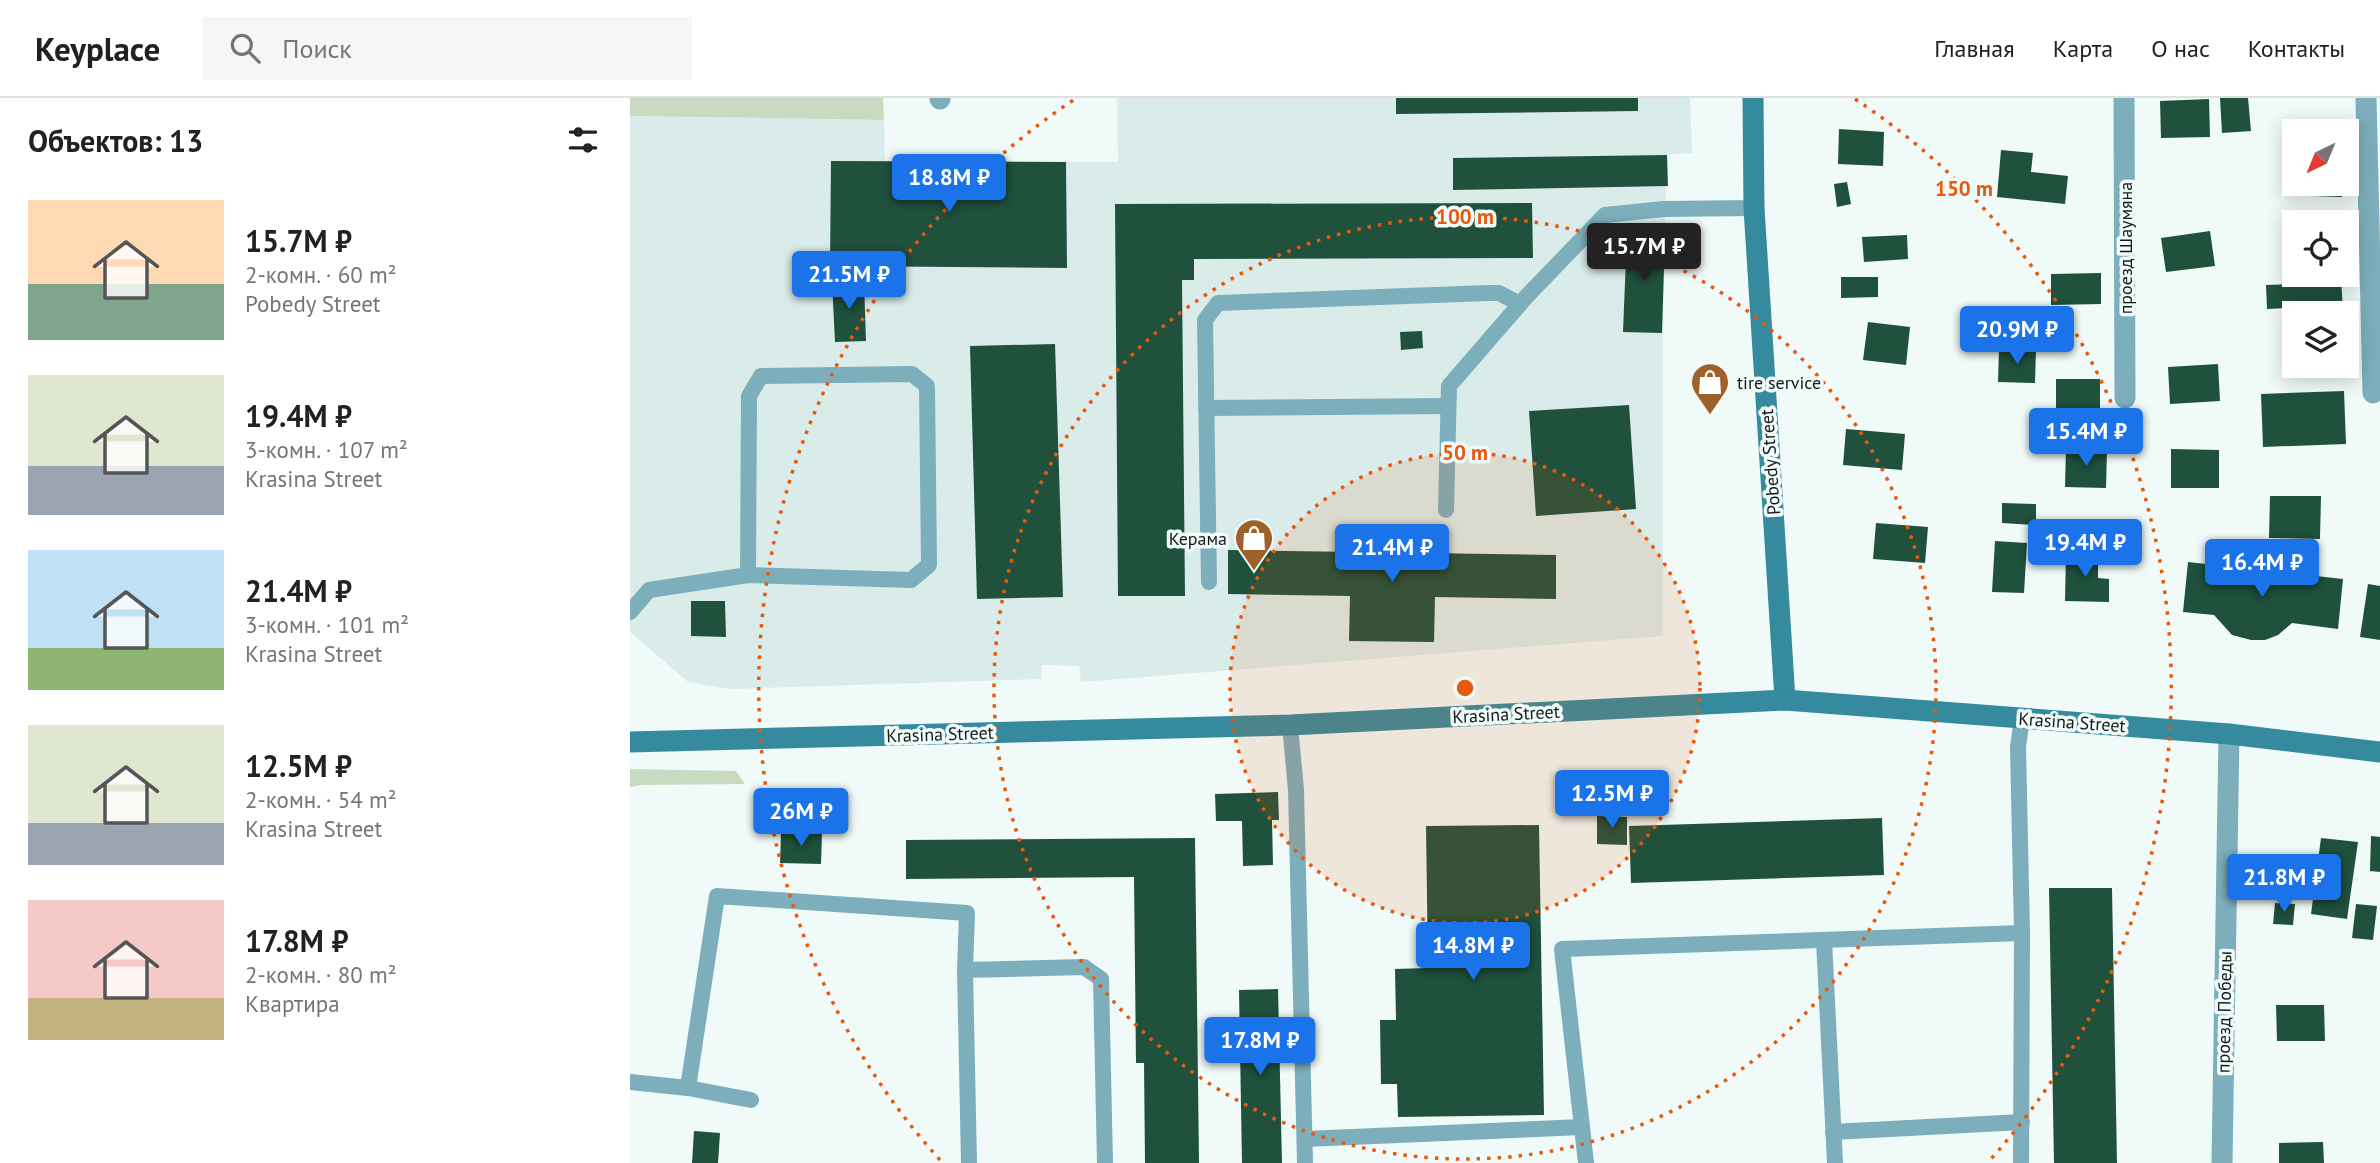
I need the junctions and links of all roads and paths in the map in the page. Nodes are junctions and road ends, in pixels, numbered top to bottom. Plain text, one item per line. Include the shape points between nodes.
1 (1753, 98) edge
2 (2124, 98) edge
3 (2366, 98) edge
4 (1754, 208) junction
5 (1520, 304) junction
6 (2373, 393) dead end
7 (2125, 398) dead end
8 (1448, 406) junction
9 (1206, 408) junction
10 (1446, 510) dead end
11 (748, 575) junction
12 (1209, 582) dead end
13 (630, 612) edge
14 (1785, 700) junction
15 (2022, 719) junction
16 (1290, 725) junction
17 (2229, 734) junction
18 (630, 742) edge
19 (2380, 752) edge
20 (2022, 933) junction
21 (1824, 940) junction
22 (965, 970) junction
23 (630, 1082) edge
24 (688, 1088) junction
25 (751, 1100) dead end
26 (2022, 1122) junction
27 (1582, 1127) junction
28 (1833, 1132) junction
29 (1305, 1139) junction
30 (970, 1163) edge
31 (1105, 1163) edge
32 (1305, 1163) edge
33 (1586, 1163) edge
34 (1835, 1163) edge
35 (2021, 1163) edge
36 (2222, 1163) edge

1 - 4 street, Pobedy Street
2 - 7 street, проезд Шаумяна
3 - 6 street
4 - 5 lane via 1605,215
4 - 14 street, Pobedy Street
5 - 8 lane via 1449,386
5 - 9 lane via 1499,293 1218,303 1205,320
8 - 9 lane
8 - 10 lane
9 - 12 lane
11 - 11 lane via 911,580 929,565 927,386 912,374 761,376 749,396
11 - 13 lane via 649,590
14 - 15 street, Krasina Street
14 - 16 street, Krasina Street
15 - 17 street, Krasina Street
15 - 20 lane via 2018,747
16 - 18 street, Krasina Street
16 - 29 lane via 1296,790
17 - 19 street, Krasina Street
17 - 36 street, проезд Победы
20 - 21 lane
20 - 26 lane
21 - 27 lane via 1562,949
21 - 28 lane
22 - 24 lane via 967,913 717,896
22 - 30 lane
22 - 31 lane via 1084,967 1101,979
23 - 24 lane
24 - 25 lane
26 - 28 lane
26 - 35 lane
27 - 29 lane
27 - 33 lane
28 - 34 lane
29 - 32 lane

